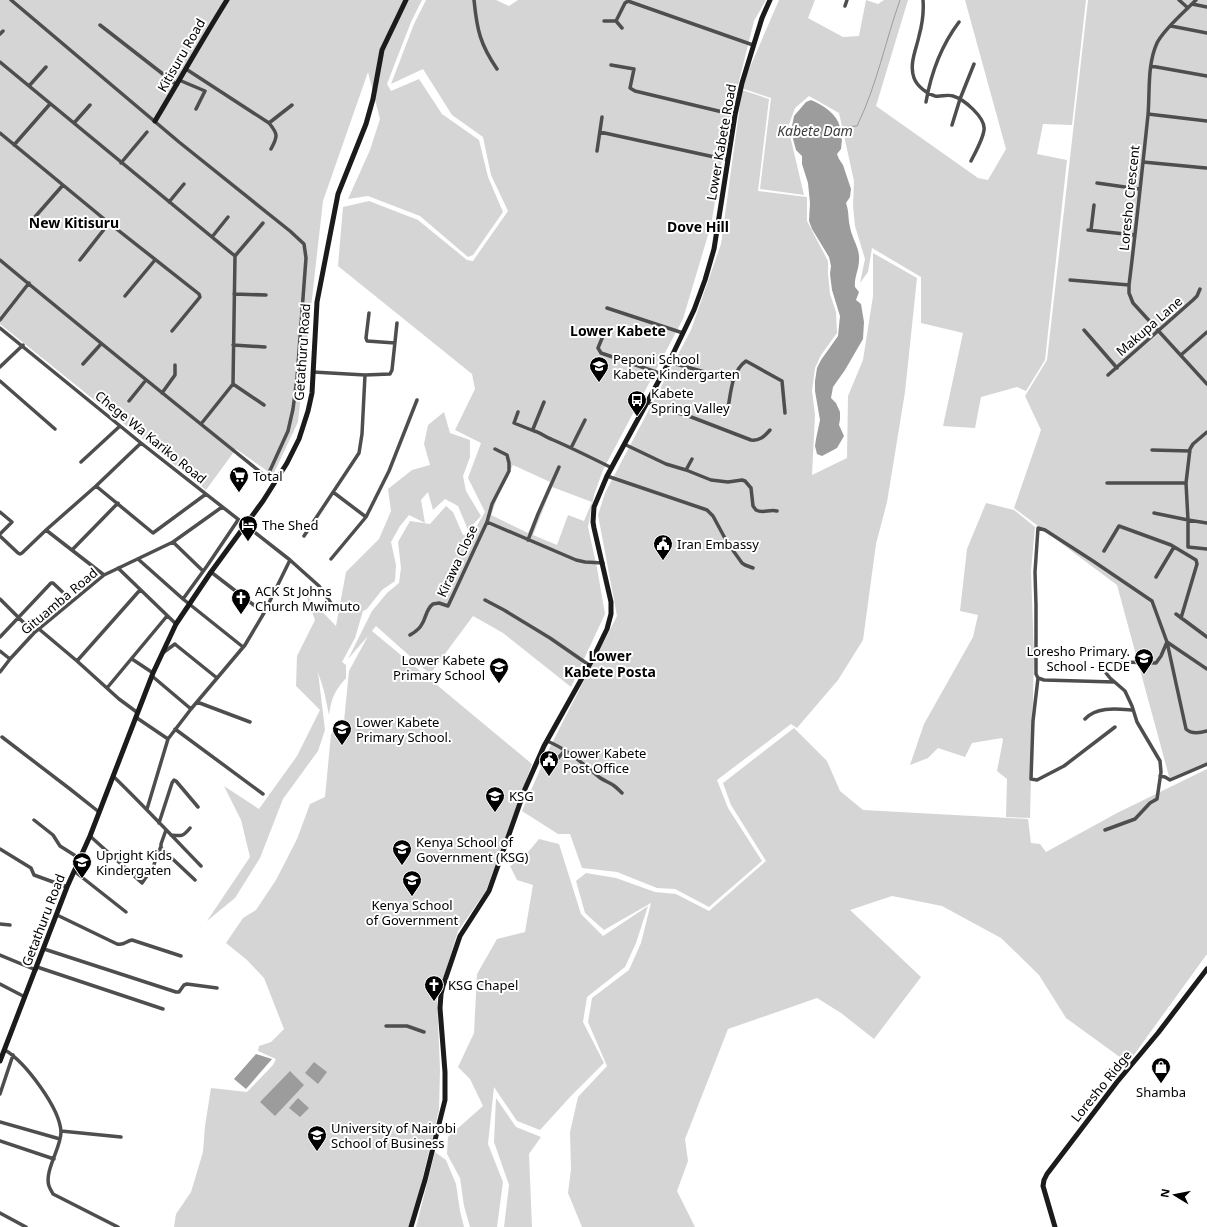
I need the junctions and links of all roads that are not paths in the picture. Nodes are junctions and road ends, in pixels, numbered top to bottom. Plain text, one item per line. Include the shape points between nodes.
1 (11, 0) edge
2 (227, 0) edge
3 (406, 0) edge
4 (474, 0) edge
5 (770, 0) edge
6 (847, 0) edge
7 (922, 0) edge
8 (1179, 0) edge
9 (1196, 0) edge
10 (1192, 4) junction
11 (845, 6) dead end
12 (1188, 8) junction
13 (1207, 8) edge
14 (604, 20) dead end
15 (616, 21) junction
16 (959, 22) dead end
17 (100, 25) dead end
18 (1171, 26) junction
19 (622, 28) dead end
20 (1207, 33) edge
21 (753, 45) junction
22 (0, 62) edge
23 (611, 64) dead end
24 (974, 64) dead end
25 (46, 66) dead end
26 (1151, 66) junction
27 (186, 69) junction
28 (497, 69) dead end
29 (1207, 76) edge
30 (178, 83) junction
31 (29, 86) junction
32 (928, 92) junction
33 (960, 99) junction
34 (926, 102) dead end
35 (50, 104) junction
36 (90, 105) dead end
37 (292, 105) dead end
38 (196, 110) dead end
39 (1148, 114) junction
40 (735, 115) junction
41 (602, 117) dead end
42 (1207, 120) edge
43 (155, 121) junction
44 (269, 123) junction
45 (74, 124) junction
46 (952, 125) dead end
47 (147, 132) dead end
48 (600, 132) junction
49 (0, 133) edge
50 (14, 145) junction
51 (271, 149) dead end
52 (597, 151) dead end
53 (728, 160) junction
54 (971, 161) dead end
55 (1143, 162) junction
56 (121, 163) junction
57 (1206, 168) dead end
58 (1097, 183) dead end
59 (62, 184) junction
60 (184, 184) dead end
61 (1139, 189) junction
62 (169, 202) junction
63 (1094, 205) dead end
64 (228, 216) dead end
65 (34, 218) dead end
66 (109, 223) junction
67 (263, 223) dead end
68 (1134, 235) junction
69 (212, 237) junction
70 (235, 256) junction
71 (0, 260) edge
72 (80, 260) dead end
73 (155, 260) junction
74 (1070, 280) dead end
75 (29, 284) junction
76 (1129, 285) junction
77 (1200, 289) dead end
78 (234, 294) junction
79 (266, 295) dead end
80 (125, 296) dead end
81 (607, 308) dead end
82 (369, 313) dead end
83 (0, 320) edge
84 (397, 323) dead end
85 (0, 328) edge
86 (1084, 330) dead end
87 (172, 331) dead end
88 (605, 331) dead end
89 (1159, 331) junction
90 (1207, 332) edge
91 (683, 333) junction
92 (395, 343) junction
93 (101, 344) junction
94 (233, 345) junction
95 (23, 346) junction
96 (265, 347) dead end
97 (1181, 355) junction
98 (669, 362) junction
99 (83, 364) dead end
100 (175, 365) dead end
101 (0, 367) edge
102 (1117, 368) junction
103 (313, 372) junction
104 (662, 374) junction
105 (365, 375) junction
106 (1108, 375) dead end
107 (146, 380) junction
108 (732, 380) junction
109 (0, 381) edge
110 (233, 384) junction
111 (1207, 384) edge
112 (162, 393) junction
113 (416, 400) dead end
114 (129, 401) dead end
115 (544, 402) dead end
116 (647, 402) junction
117 (264, 405) dead end
118 (728, 408) dead end
119 (518, 412) dead end
120 (785, 413) dead end
121 (585, 420) dead end
122 (201, 424) junction
123 (120, 426) junction
124 (55, 429) dead end
125 (770, 430) dead end
126 (534, 431) junction
127 (1207, 432) edge
128 (141, 443) junction
129 (624, 444) junction
130 (571, 448) junction
131 (495, 449) dead end
132 (1152, 450) dead end
133 (1190, 451) junction
134 (692, 459) dead end
135 (81, 462) dead end
136 (559, 467) dead end
137 (612, 468) junction
138 (686, 470) junction
139 (607, 476) junction
140 (267, 477) junction
141 (1186, 482) junction
142 (274, 483) junction
143 (1107, 483) dead end
144 (96, 486) junction
145 (334, 492) junction
146 (206, 494) junction
147 (118, 504) junction
148 (222, 506) junction
149 (777, 511) dead end
150 (0, 512) edge
151 (1154, 513) dead end
152 (366, 517) junction
153 (238, 520) junction
154 (1188, 520) junction
155 (487, 522) junction
156 (1207, 523) edge
157 (245, 525) junction
158 (46, 530) junction
159 (0, 535) edge
160 (304, 536) dead end
161 (528, 540) junction
162 (173, 542) junction
163 (1174, 547) junction
164 (1207, 549) edge
165 (72, 550) junction
166 (1104, 551) dead end
167 (138, 560) junction
168 (290, 560) junction
169 (331, 560) dead end
170 (603, 563) junction
171 (118, 568) junction
172 (753, 568) dead end
173 (203, 572) junction
174 (212, 572) junction
175 (104, 575) junction
176 (1156, 577) dead end
177 (140, 590) junction
178 (183, 598) junction
179 (0, 599) edge
180 (485, 600) dead end
181 (72, 601) junction
182 (190, 604) junction
183 (333, 606) dead end
184 (264, 613) junction
185 (1176, 614) dead end
186 (167, 616) junction
187 (19, 618) junction
188 (1181, 618) junction
189 (176, 624) junction
190 (39, 629) junction
191 (34, 633) junction
192 (410, 635) dead end
193 (0, 637) edge
194 (1207, 637) edge
195 (1167, 642) junction
196 (243, 647) junction
197 (0, 651) edge
198 (163, 653) junction
199 (132, 659) junction
200 (10, 660) junction
201 (77, 661) junction
202 (589, 665) junction
203 (1207, 669) edge
204 (0, 672) edge
205 (153, 675) junction
206 (217, 678) junction
207 (1038, 678) junction
208 (1114, 682) junction
209 (107, 688) junction
210 (197, 702) junction
211 (191, 708) junction
212 (1133, 710) junction
213 (137, 715) junction
214 (1085, 719) dead end
215 (250, 722) dead end
216 (1115, 727) dead end
217 (175, 729) junction
218 (1207, 731) edge
219 (2, 737) dead end
220 (168, 739) junction
221 (547, 740) junction
222 (565, 750) junction
223 (555, 762) dead end
224 (1207, 764) edge
225 (113, 776) junction
226 (1160, 776) junction
227 (622, 793) dead end
228 (263, 794) dead end
229 (198, 807) dead end
230 (147, 809) junction
231 (99, 812) junction
232 (34, 820) dead end
233 (159, 823) junction
234 (190, 828) dead end
235 (166, 830) junction
236 (1105, 830) dead end
237 (171, 835) junction
238 (90, 836) junction
239 (160, 846) junction
240 (0, 849) edge
241 (79, 858) junction
242 (201, 866) dead end
243 (74, 871) junction
244 (195, 880) dead end
245 (67, 887) junction
246 (126, 912) dead end
247 (57, 915) junction
248 (0, 924) edge
249 (10, 925) dead end
250 (44, 949) junction
251 (0, 956) edge
252 (181, 956) dead end
253 (36, 969) junction
254 (1207, 969) edge
255 (0, 984) edge
256 (217, 988) dead end
257 (25, 997) junction
258 (163, 1009) dead end
259 (386, 1026) dead end
260 (424, 1032) dead end
261 (5, 1050) junction
262 (13, 1055) junction
263 (0, 1061) edge
264 (0, 1094) edge
265 (0, 1122) edge
266 (61, 1131) junction
267 (121, 1137) dead end
268 (60, 1139) junction
269 (0, 1141) edge
270 (54, 1159) junction
271 (0, 1213) edge
272 (26, 1227) edge
273 (118, 1227) edge
274 (410, 1227) edge
275 (1055, 1227) edge

1 - 43 street
2 - 27 main road, Kitisuru Road
3 - 103 main road, Getathuru Road via 382,50 366,124 338,194 317,302
4 - 28 street via 479,37
5 - 21 main road, Lower Kabete Road
6 - 11 street
7 - 32 street via 923,16 913,69 915,80
8 - 12 street
9 - 10 street, Loresho Crescent
10 - 12 street, Loresho Crescent
10 - 13 street
12 - 18 street, Loresho Crescent
14 - 15 street
15 - 19 street
15 - 21 street via 624,3 628,1
16 - 32 street via 941,50
17 - 30 street
18 - 20 street
18 - 26 street, Loresho Crescent via 1158,42
21 - 40 main road, Lower Kabete Road
22 - 31 street
23 - 40 street via 634,69 630,88 636,91
24 - 33 street
25 - 31 street
26 - 29 street
26 - 39 street, Loresho Crescent
27 - 30 main road, Kitisuru Road
27 - 44 street
30 - 38 street via 205,91
30 - 43 main road, Kitisuru Road
31 - 35 street
32 - 33 street via 935,96 954,96
32 - 34 street
33 - 46 street
33 - 54 street via 980,116 984,125 984,131
35 - 45 street
35 - 50 street
36 - 45 street
37 - 44 street
39 - 42 street
39 - 55 street, Loresho Crescent
40 - 53 main road, Lower Kabete Road
41 - 48 street
43 - 140 street via 305,246 303,302 293,409 288,431
44 - 51 street via 275,131 276,139
45 - 56 street
47 - 56 street
48 - 52 street
48 - 53 street
49 - 50 street
50 - 59 street
53 - 91 main road, Lower Kabete Road via 712,257
55 - 57 street
55 - 61 street, Loresho Crescent
56 - 62 street
58 - 61 street
59 - 65 street
59 - 66 street
60 - 62 street
61 - 68 street, Loresho Crescent
62 - 69 street
63 - 68 street via 1089,230
64 - 69 street
66 - 72 street
66 - 73 street
67 - 70 street
68 - 76 street, Loresho Crescent
69 - 70 street
70 - 78 street
71 - 75 street
73 - 80 street
73 - 87 street via 200,297
74 - 76 street
75 - 83 street
75 - 93 street
76 - 89 street, Loresho Crescent via 1134,303
77 - 89 street, Makupa Lane via 1197,296
78 - 79 street
78 - 94 street
81 - 91 street
82 - 92 street via 366,340
84 - 92 street
85 - 95 street, Chege Wa Kariko Road
86 - 102 street
88 - 104 street via 598,348 601,353
89 - 97 street, Loresho Crescent
89 - 102 street, Makupa Lane
90 - 97 street
91 - 98 main road, Lower Kabete Road
92 - 105 street via 392,373
93 - 99 street
93 - 107 street
94 - 96 street
94 - 110 street
95 - 101 street
95 - 123 street, Chege Wa Kariko Road
97 - 111 street, Loresho Crescent
98 - 104 main road, Lower Kabete Road
98 - 108 street
100 - 112 street via 175,374
102 - 106 street, Makupa Lane
103 - 105 street
103 - 142 main road, Getathuru Road via 312,393 301,434
104 - 116 main road, Lower Kabete Road
105 - 145 street via 359,453
107 - 112 street
107 - 114 street
108 - 118 street
108 - 120 street via 746,360 781,380
109 - 124 street
110 - 117 street
110 - 122 street
112 - 122 street
113 - 152 street via 389,471
115 - 126 street
116 - 125 street via 750,440 762,438
116 - 129 main road, Lower Kabete Road
119 - 126 street via 514,423
121 - 130 street
122 - 140 street
123 - 128 street, Chege Wa Kariko Road
123 - 135 street
126 - 130 street
127 - 133 street via 1193,444
128 - 144 street
128 - 146 street, Chege Wa Kariko Road
129 - 137 main road, Lower Kabete Road
129 - 138 street via 666,464
130 - 137 street
131 - 155 street via 507,456 509,471 492,504
132 - 133 street
133 - 141 street
134 - 138 street
136 - 161 street
137 - 139 main road, Lower Kabete Road
138 - 149 street via 715,481 745,481 751,488 753,506 756,510
139 - 170 main road, Lower Kabete Road via 593,515
139 - 172 street via 707,510 742,563
140 - 142 street
141 - 143 street
141 - 154 street
142 - 157 main road, Getathuru Road
144 - 147 street
144 - 158 street
145 - 152 street
145 - 160 street
146 - 147 street via 154,533
146 - 148 street, Chege Wa Kariko Road
147 - 165 street
148 - 153 street, Chege Wa Kariko Road
148 - 162 street, Gituamba Road
150 - 159 street via 12,522
151 - 154 street
152 - 169 street
153 - 157 street, Chege Wa Kariko Road
153 - 173 street
154 - 156 street
154 - 164 street via 1188,547
155 - 161 street, Kirawa Close
155 - 192 street, Kirawa Close via 448,606 433,604 423,624
157 - 168 street, Chege Wa Kariko Road
157 - 174 main road, Getathuru Road
158 - 159 street via 20,554
158 - 165 street
161 - 170 street, Kirawa Close via 576,560
162 - 167 street, Gituamba Road
162 - 173 street
163 - 166 street via 1119,526
163 - 176 street
163 - 188 street via 1197,562
165 - 175 street
167 - 171 street, Gituamba Road
167 - 178 street
168 - 183 street, Chege Wa Kariko Road via 319,586
168 - 184 street
170 - 202 main road, Lower Kabete Road via 611,614 607,629
171 - 175 street, Gituamba Road
171 - 177 street
173 - 178 street
174 - 182 main road, Getathuru Road
174 - 184 street
175 - 181 street, Gituamba Road
177 - 186 street
177 - 201 street
178 - 182 street
179 - 187 street
180 - 202 street
181 - 187 street via 51,583
181 - 190 street, Gituamba Road
182 - 189 main road, Getathuru Road
182 - 196 street
184 - 196 street
185 - 188 street
186 - 189 street
186 - 199 street
187 - 191 street
187 - 193 street
188 - 194 street
189 - 198 main road, Getathuru Road
190 - 191 street, Gituamba Road
190 - 201 street
191 - 200 street, Gituamba Road
195 - 203 street
195 - 207 street via 1152,601 1045,530 1038,528 1035,572
195 - 208 street via 1156,663 1107,664 1106,673
195 - 218 street via 1186,729 1192,733
196 - 206 street
197 - 200 street
198 - 205 main road, Getathuru Road
198 - 206 street via 176,645
199 - 205 street
199 - 209 street
200 - 204 street, Gituamba Road
201 - 209 street
202 - 221 main road, Lower Kabete Road
205 - 211 street
205 - 213 main road, Getathuru Road
206 - 210 street
207 - 208 street
207 - 216 street via 1033,721 1031,779 1036,780 1064,766
208 - 212 street via 1125,691
209 - 213 street
210 - 211 street
210 - 215 street
211 - 217 street
212 - 214 street via 1111,709 1095,712
212 - 226 street via 1137,722 1160,761
213 - 220 street
213 - 225 main road, Getathuru Road
217 - 220 street
217 - 228 street
219 - 231 street
220 - 230 street
221 - 222 street
221 - 274 main road, Lower Kabete Road via 525,789 490,891 460,936 442,990 440,1008 445,1099 425,1180
222 - 223 street
222 - 227 street
224 - 226 street via 1170,780
225 - 230 street
225 - 231 main road, Getathuru Road
226 - 236 street via 1157,799 1136,819
229 - 233 street via 174,780
230 - 233 street
231 - 238 main road, Getathuru Road
232 - 241 street via 53,835 60,846
233 - 235 street
234 - 237 street via 182,836
235 - 237 street
235 - 239 street
237 - 242 street
238 - 239 street via 142,883 153,867
238 - 241 main road, Getathuru Road
239 - 244 street
240 - 245 street via 31,868 34,875
241 - 243 main road, Getathuru Road
243 - 245 main road, Getathuru Road
243 - 246 street
245 - 247 main road, Getathuru Road
247 - 250 main road, Getathuru Road
247 - 252 street via 120,945 132,940
248 - 249 street
250 - 253 main road, Getathuru Road
250 - 256 street via 176,992 187,984
251 - 253 street
253 - 257 main road, Getathuru Road
253 - 258 street
254 - 275 main road, Loresho Ridge via 1047,1174 1043,1186
255 - 257 street
257 - 261 main road, Getathuru Road
259 - 260 street via 407,1026
261 - 262 street
261 - 263 main road, Getathuru Road
262 - 264 street
262 - 266 street via 45,1094 55,1111
265 - 268 street
266 - 267 street
266 - 268 street
268 - 270 street
269 - 270 street
270 - 273 street via 48,1185 53,1194
271 - 272 street

